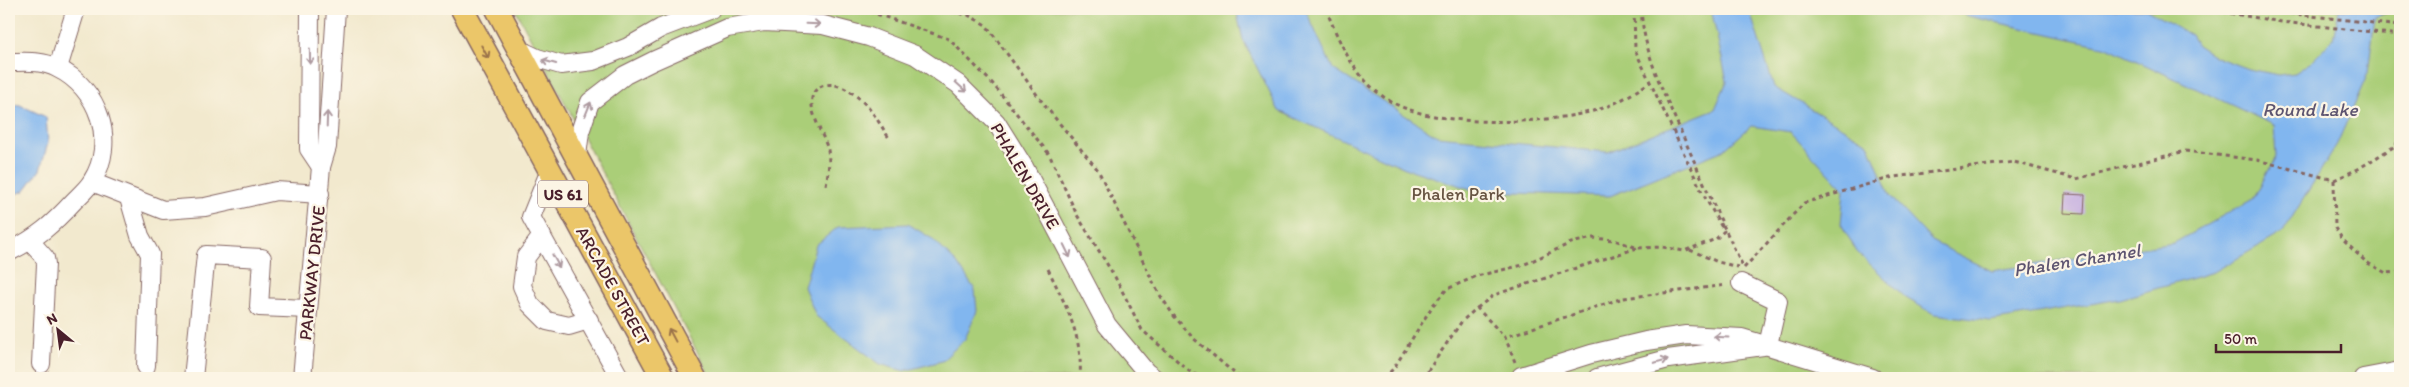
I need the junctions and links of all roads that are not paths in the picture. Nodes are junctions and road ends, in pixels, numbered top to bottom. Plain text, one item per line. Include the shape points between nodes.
1 (76, 9) edge
2 (310, 9) edge
3 (336, 9) edge
4 (462, 9) edge
5 (497, 9) edge
6 (711, 9) edge
7 (718, 9) edge
8 (727, 28) junction
9 (644, 38) junction
10 (518, 49) junction
11 (614, 53) junction
12 (656, 60) junction
13 (9, 62) edge
14 (58, 68) junction
15 (625, 76) junction
16 (577, 156) junction
17 (321, 167) junction
18 (550, 170) junction
19 (92, 182) junction
20 (320, 194) junction
21 (129, 198) junction
22 (542, 236) junction
23 (30, 241) junction
24 (9, 252) edge
25 (1742, 275) road end
26 (308, 309) junction
27 (589, 320) junction
28 (1768, 345) junction
29 (41, 364) dead end
30 (146, 366) dead end
31 (2400, 371) edge
32 (1521, 377) edge
33 (193, 378) edge
34 (302, 378) edge
35 (620, 378) edge
36 (663, 378) edge
37 (696, 378) edge
38 (1154, 378) edge
39 (1597, 378) edge
40 (1873, 378) edge
41 (2364, 378) edge

1 - 14 street
2 -> 17 street via 309,149
17 -> 3 street, PARKWAY DRIVE via 327,147
4 -> 18 main road, ARCADE STREET / US 61
5 - 10 main road, ARCADE STREET / US 61
6 - 9 street
7 - 8 street
8 - 12 street, PHALEN DRIVE
8 -> 38 street, PHALEN DRIVE via 764,22 823,25 869,37 915,55 958,84 996,122 1032,182 1107,325
9 - 11 street
9 - 12 street
11 -> 10 street via 593,61 561,65
10 - 16 main road, ARCADE STREET / US 61
11 - 15 street
12 - 15 street, PHALEN DRIVE
13 - 14 street via 40,62
14 - 19 street via 77,81 101,116 104,137 102,159
16 -> 15 street, PHALEN DRIVE via 580,132 590,102
37 -> 16 main road, ARCADE STREET / US 61
17 - 20 street, PARKWAY DRIVE
18 - 22 street via 531,217
18 - 36 main road, ARCADE STREET / US 61
19 - 21 street
19 - 23 street via 51,226
20 - 21 street via 276,191 205,207 163,210
20 - 26 street, PARKWAY DRIVE
21 - 30 street via 140,236 150,254
22 -> 27 street
22 - 27 street via 526,257 522,286 530,304 547,321 569,326
23 - 24 street
23 - 29 street via 45,258 46,264
25 - 28 street via 1778,301
26 - 33 street via 259,307 262,258 206,255
26 - 34 street, PARKWAY DRIVE
27 - 35 street
28 -> 32 street via 1742,338 1686,335 1592,354
39 -> 28 street via 1668,358
28 - 40 street
31 - 41 street

